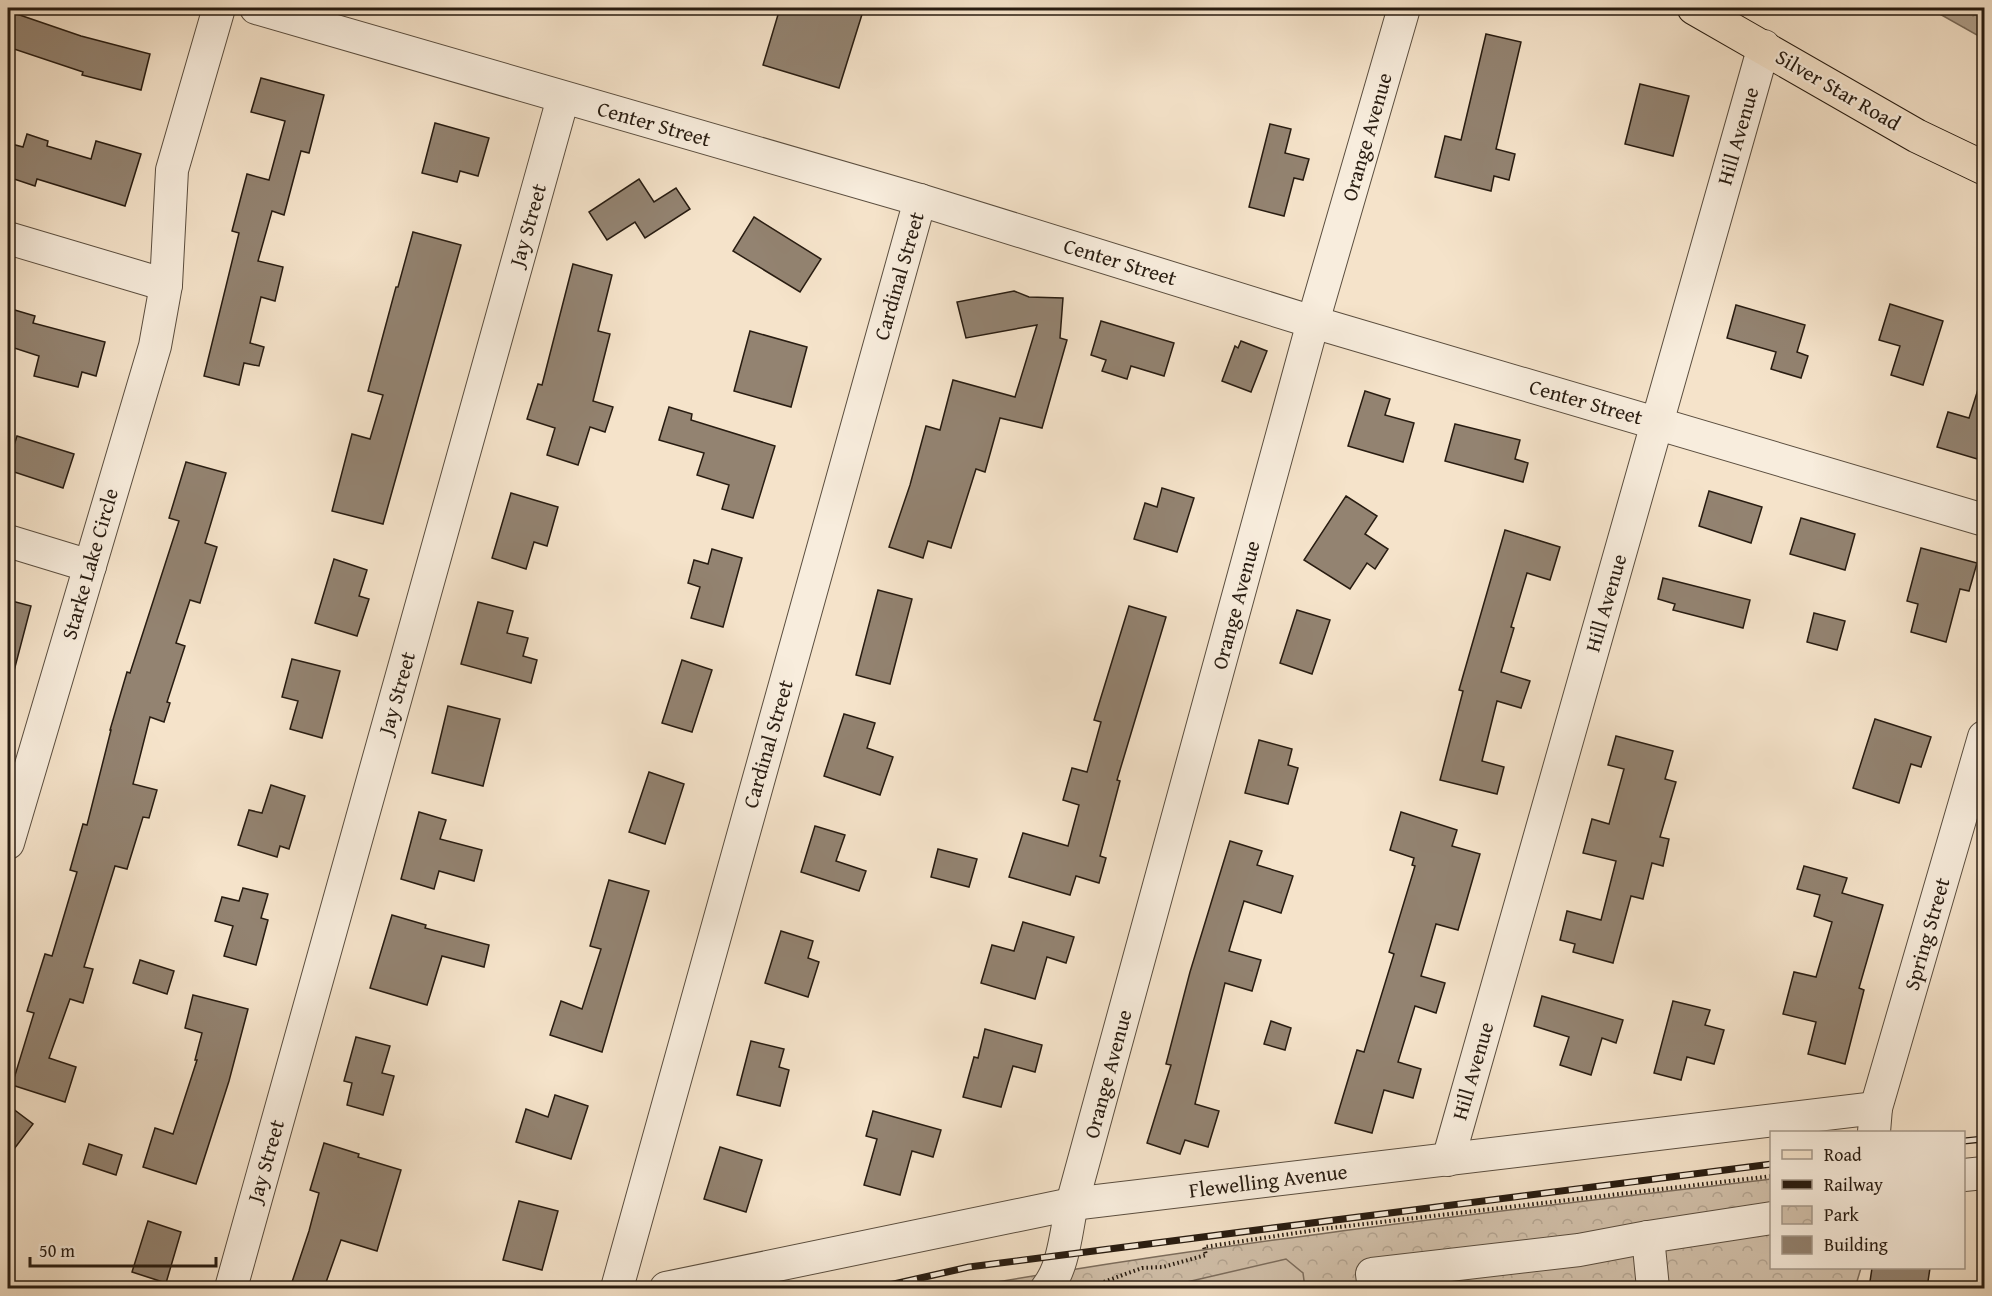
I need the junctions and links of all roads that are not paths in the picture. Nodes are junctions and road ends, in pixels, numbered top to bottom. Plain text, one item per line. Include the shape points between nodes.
1 (219, 8) edge
2 (256, 8) edge
3 (1404, 8) edge
4 (1694, 8) edge
5 (1764, 46) junction
6 (563, 98) junction
7 (1984, 168) edge
8 (920, 200) junction
9 (8, 238) edge
10 (166, 285) junction
11 (1313, 322) junction
12 (1657, 422) junction
13 (1984, 520) edge
14 (8, 541) edge
15 (90, 566) junction
16 (1984, 737) edge
17 (8, 841) edge
18 (1875, 1120) edge
19 (1448, 1160) junction
20 (1984, 1173) edge
21 (1965, 1175) edge
22 (1072, 1204) junction
23 (1770, 1218) edge
24 (1648, 1237) junction
25 (231, 1288) edge
26 (617, 1288) edge
27 (666, 1288) edge
28 (1047, 1288) edge
29 (1374, 1288) edge
30 (1653, 1288) edge

1 - 10 street, Starke Lake Circle via 172,170
2 - 6 street, Center Street
3 - 11 street, Orange Avenue
4 - 5 main road, Silver Star Road
5 - 7 main road, Silver Star Road via 1917,136
5 - 12 street, Hill Avenue
6 - 8 street, Center Street
6 - 25 street, Jay Street
8 - 11 street, Center Street
8 - 26 street, Cardinal Street
9 - 10 street
10 - 15 street, Starke Lake Circle via 155,346
11 - 12 street, Center Street
11 - 22 street, Orange Avenue
12 - 13 street, Center Street
12 - 19 street, Hill Avenue
14 - 15 street
15 - 17 street, Starke Lake Circle
16 - 18 street, Spring Street
18 - 19 street, Flewelling Avenue
19 - 22 street, Flewelling Avenue
20 - 21 street
22 - 27 street, Flewelling Avenue
22 - 28 street, Orange Avenue via 1054,1280
23 - 24 street
24 - 29 street via 1580,1250 1372,1274
24 - 30 street

